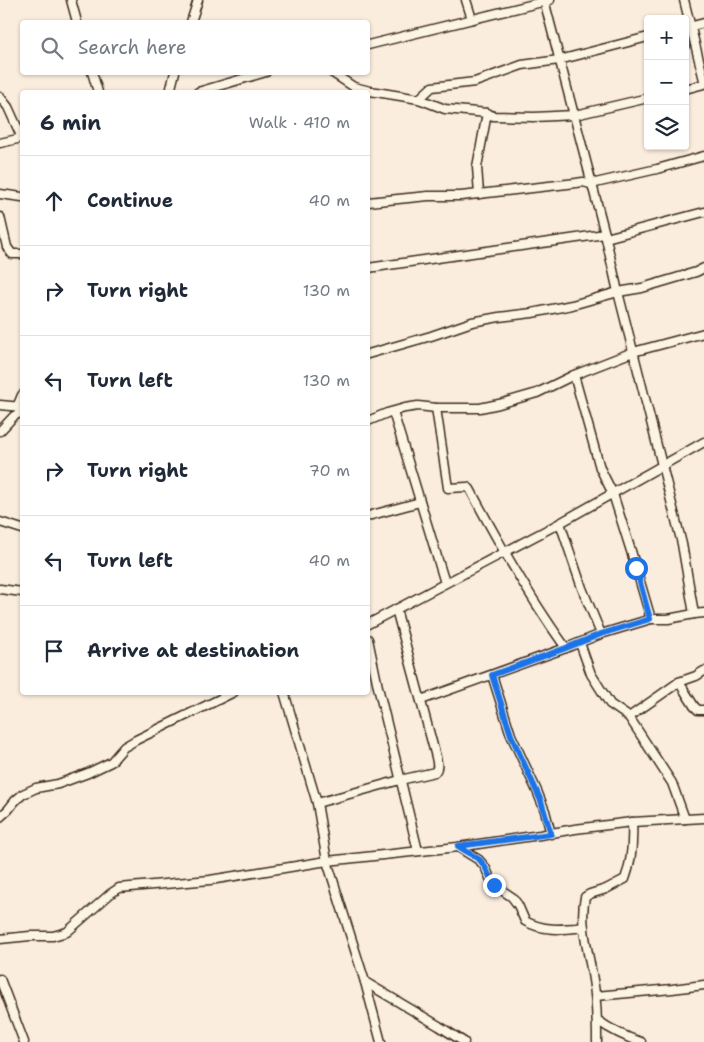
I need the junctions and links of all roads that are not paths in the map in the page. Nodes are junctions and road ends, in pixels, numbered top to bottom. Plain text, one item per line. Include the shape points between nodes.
1 (71, 0) edge
2 (198, 0) edge
3 (466, 0) edge
4 (546, 0) edge
5 (684, 0) edge
6 (686, 15) edge
7 (472, 19) junction
8 (76, 20) edge
9 (192, 20) edge
10 (704, 23) edge
11 (689, 27) edge
12 (689, 30) edge
13 (644, 38) edge
14 (370, 44) edge
15 (559, 60) junction
16 (93, 75) edge
17 (174, 75) edge
18 (256, 75) edge
19 (336, 75) edge
20 (704, 80) edge
21 (704, 84) edge
22 (689, 87) edge
23 (97, 90) edge
24 (170, 90) edge
25 (205, 90) edge
26 (366, 90) edge
27 (370, 91) edge
28 (0, 97) edge
29 (419, 99) junction
30 (644, 99) edge
31 (487, 113) junction
32 (574, 115) junction
33 (20, 134) edge
34 (20, 138) edge
35 (0, 143) edge
36 (704, 156) edge
37 (591, 184) junction
38 (0, 194) edge
39 (479, 194) junction
40 (20, 197) edge
41 (370, 202) edge
42 (704, 212) edge
43 (0, 217) edge
44 (605, 236) junction
45 (20, 254) edge
46 (370, 268) edge
47 (704, 268) edge
48 (618, 292) junction
49 (704, 333) edge
50 (633, 352) junction
51 (370, 353) edge
52 (574, 375) junction
53 (0, 405) edge
54 (436, 408) junction
55 (20, 409) edge
56 (20, 410) edge
57 (393, 412) junction
58 (370, 420) edge
59 (0, 431) edge
60 (704, 442) edge
61 (663, 464) junction
62 (613, 494) junction
63 (420, 502) junction
64 (370, 515) edge
65 (0, 522) edge
66 (560, 523) junction
67 (20, 528) edge
68 (504, 552) junction
69 (445, 583) junction
70 (0, 589) edge
71 (20, 592) edge
72 (396, 609) junction
73 (704, 613) edge
74 (694, 614) junction
75 (650, 619) junction
76 (370, 623) edge
77 (601, 634) junction
78 (580, 643) junction
79 (566, 648) junction
80 (370, 649) edge
81 (704, 671) edge
82 (492, 675) junction
83 (679, 682) junction
84 (228, 695) edge
85 (285, 695) edge
86 (421, 700) junction
87 (704, 710) edge
88 (629, 717) junction
89 (400, 780) junction
90 (317, 802) junction
91 (0, 817) edge
92 (685, 818) junction
93 (704, 818) edge
94 (632, 822) junction
95 (551, 834) junction
96 (458, 846) junction
97 (418, 851) junction
98 (327, 861) junction
99 (584, 927) junction
100 (0, 939) edge
101 (0, 980) edge
102 (365, 982) junction
103 (704, 984) edge
104 (596, 996) junction
105 (597, 1020) junction
106 (24, 1042) edge
107 (381, 1042) edge
108 (464, 1042) edge
109 (597, 1042) edge
110 (641, 1042) edge

1 - 8 street
2 - 9 street
3 - 7 street
4 - 7 street
4 - 15 street
5 - 6 street
7 - 14 street
10 - 11 street
12 - 20 street
13 - 15 street
15 - 29 street via 522,66 474,82 432,87
15 - 32 street
16 - 23 street
17 - 24 street
18 - 25 street
19 - 26 street via 354,87
21 - 22 street
27 - 29 street
28 - 33 street
29 - 31 street via 445,110
30 - 32 street
31 - 32 street via 534,117
31 - 39 street via 477,167
32 - 37 street
34 - 35 street
36 - 37 street
37 - 39 street via 576,182
37 - 44 street
38 - 40 street
39 - 41 street
42 - 44 street
43 - 45 street via 7,247 12,254
44 - 46 street
44 - 48 street
47 - 48 street via 642,288
48 - 50 street
48 - 51 street via 572,306 472,322
49 - 50 street
50 - 52 street
50 - 61 street
52 - 54 street via 538,392 499,404 480,408
52 - 62 street via 600,468
53 - 55 street
54 - 57 street via 418,406
54 - 68 street via 448,488 470,489
56 - 59 street
57 - 58 street
57 - 63 street
60 - 61 street
61 - 62 street
61 - 74 street
62 - 66 street
62 - 75 street
63 - 64 street
63 - 69 street
65 - 67 street
66 - 68 street
66 - 77 street
68 - 69 street
68 - 79 street
69 - 72 street
70 - 71 street
72 - 76 street
72 - 86 street
73 - 74 street
74 - 75 street
75 - 77 street
77 - 78 street
78 - 79 street
78 - 88 street via 591,674 610,704
79 - 82 street
80 - 89 street
81 - 83 street
82 - 86 street
82 - 95 street via 511,735 540,798
83 - 87 street via 694,706
83 - 88 street
84 - 91 street via 136,740 111,762 58,784 23,794
85 - 90 street
86 - 89 street via 438,767 435,772
88 - 92 street via 672,783
89 - 90 street
89 - 97 street
90 - 98 street
92 - 93 street
92 - 94 street
94 - 95 street
94 - 99 street via 633,842 625,879 585,897
95 - 96 street
96 - 97 street
96 - 99 street via 480,860 494,885 518,905 525,921 557,930
97 - 98 street
98 - 100 street via 210,880 119,888 67,932 53,936
98 - 102 street
99 - 104 street
101 - 106 street
102 - 107 street
102 - 108 street
103 - 104 street
104 - 105 street
105 - 109 street
105 - 110 street

